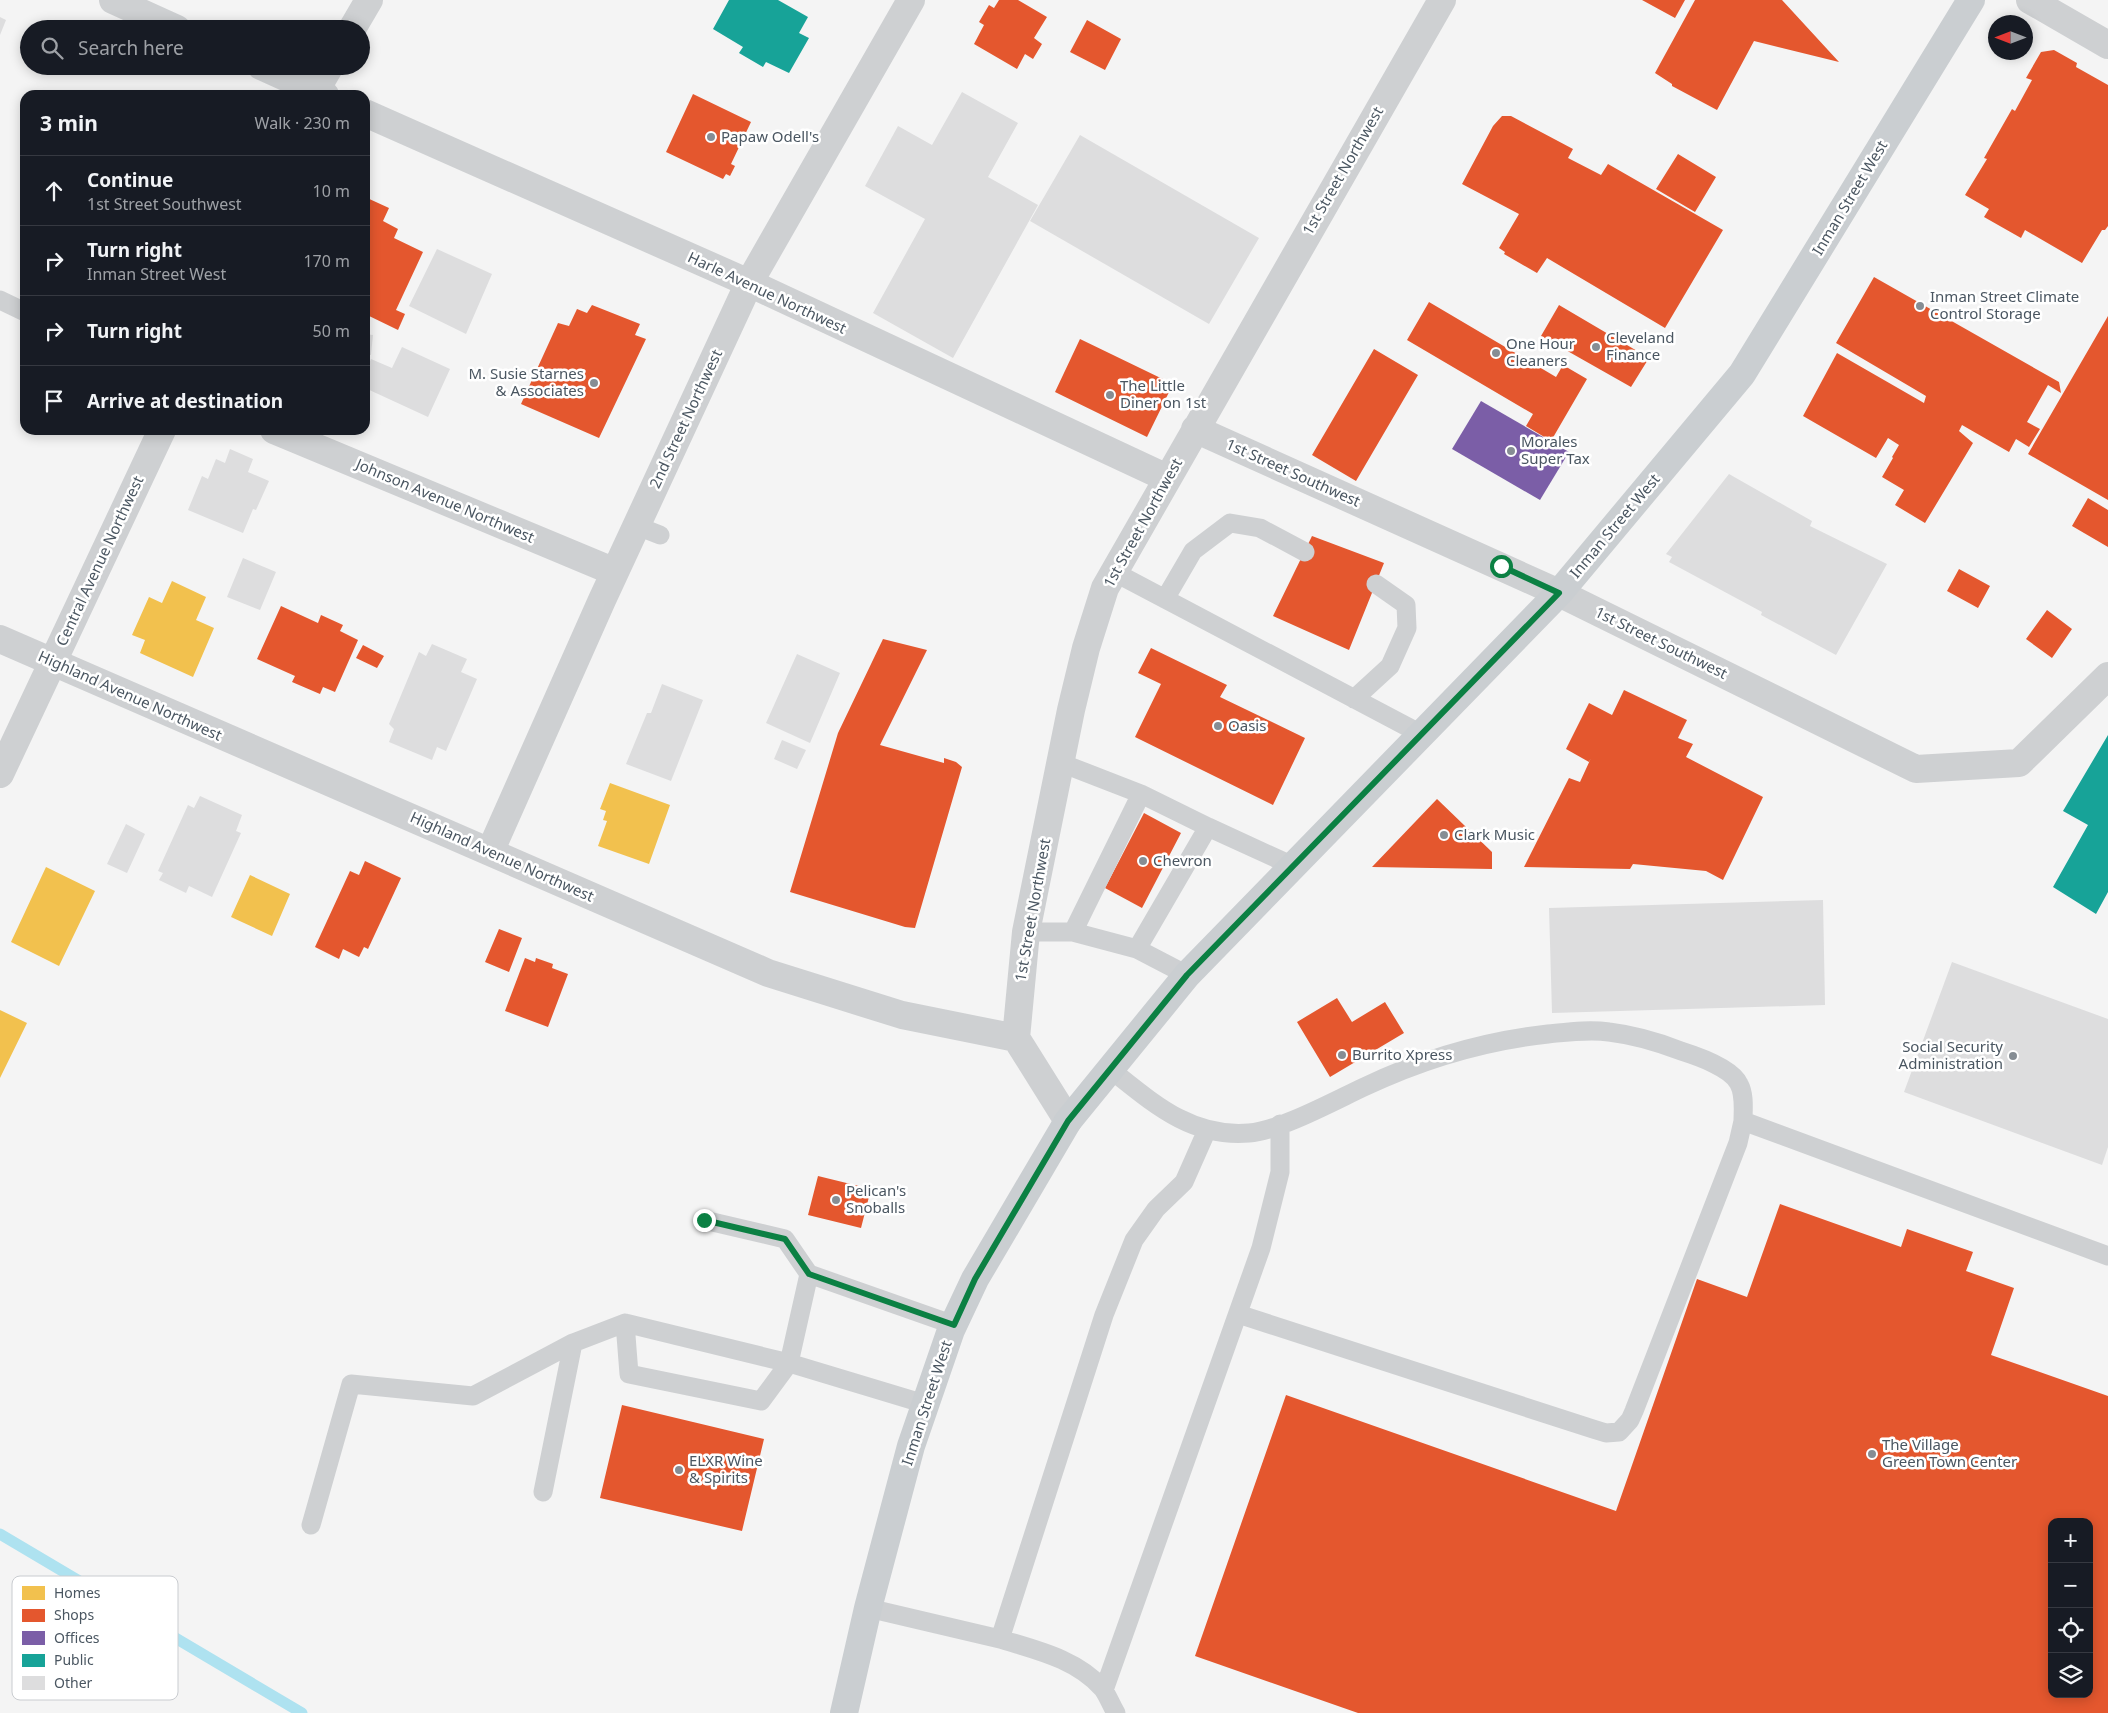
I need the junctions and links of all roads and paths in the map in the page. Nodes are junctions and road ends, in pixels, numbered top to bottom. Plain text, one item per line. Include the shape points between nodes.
1 (113, 0) edge
2 (369, 0) edge
3 (910, 0) edge
4 (1442, 0) edge
5 (1971, 0) edge
6 (2030, 0) edge
7 (157, 20) edge
8 (357, 20) edge
9 (2108, 45) edge
10 (279, 75) edge
11 (326, 75) edge
12 (310, 90) edge
13 (320, 90) edge
14 (370, 115) edge
15 (749, 283) junction
16 (0, 300) edge
17 (20, 310) edge
18 (1195, 429) junction
19 (160, 435) edge
20 (286, 435) edge
21 (1167, 478) junction
22 (1304, 552) dead end
23 (615, 572) junction
24 (1114, 572) junction
25 (1376, 584) dead end
26 (1559, 593) junction
27 (1165, 599) junction
28 (0, 639) edge
29 (52, 662) junction
30 (2108, 676) edge
31 (1354, 699) junction
32 (1421, 734) junction
33 (1061, 762) junction
34 (0, 774) edge
35 (1141, 794) junction
36 (1208, 827) junction
37 (490, 852) junction
38 (1293, 866) junction
39 (1026, 932) junction
40 (1073, 932) junction
41 (1137, 949) junction
42 (1187, 975) junction
43 (1016, 1038) junction
44 (1110, 1069) junction
45 (1068, 1121) junction
46 (1743, 1121) junction
47 (1280, 1124) junction
48 (1207, 1130) junction
49 (704, 1220) dead end
50 (2108, 1256) edge
51 (809, 1274) junction
52 (1238, 1314) junction
53 (625, 1323) junction
54 (954, 1325) junction
55 (573, 1343) junction
56 (788, 1362) junction
57 (925, 1404) junction
58 (543, 1492) dead end
59 (312, 1525) dead end
60 (868, 1608) junction
61 (1000, 1639) junction
62 (1104, 1690) junction
63 (844, 1713) edge
64 (1116, 1713) edge

1 - 7 street
2 - 8 street
3 - 15 street, 2nd Street Northwest
4 - 18 street, 1st Street Northwest
5 - 26 main road, Inman Street West via 1742,374
6 - 9 street
10 - 12 street
11 - 13 street
14 - 15 street, Harle Avenue Northwest
15 - 21 street, Harle Avenue Northwest
15 - 23 street, 2nd Street Northwest via 648,530
16 - 17 lane
18 - 21 street, 1st Street Northwest
18 - 26 street, 1st Street Southwest
19 - 29 street, Central Avenue Northwest
20 - 23 street, Johnson Avenue Northwest
21 - 24 street, 1st Street Northwest
22 - 27 lane via 1260,528 1230,523 1193,551
23 - 37 street, 2nd Street Northwest
24 - 27 lane
24 - 33 street, 1st Street Northwest via 1105,588 1086,648
25 - 31 lane via 1406,605 1407,628 1390,666
26 - 30 street, 1st Street Southwest via 1916,769 2019,763
26 - 32 main road, Inman Street West
27 - 31 lane
28 - 29 street, Highland Avenue Northwest
29 - 34 street, Central Avenue Northwest
29 - 37 street, Highland Avenue Northwest
31 - 32 lane
32 - 38 main road, Inman Street West
33 - 35 lane
33 - 39 street, 1st Street Northwest
35 - 36 lane
35 - 40 lane
36 - 38 lane
36 - 41 lane
37 - 43 street, Highland Avenue Northwest via 768,973 902,1015
38 - 42 main road, Inman Street West
39 - 40 lane
39 - 43 street, 1st Street Northwest
40 - 41 lane
41 - 42 lane
42 - 44 main road, Inman Street West
43 - 45 street
44 - 45 main road, Inman Street West
44 - 48 lane via 1165,1112
45 - 54 main road, Inman Street West via 975,1279
46 - 47 lane via 1739,1082 1721,1068 1650,1040 1591,1031 1503,1040 1456,1052 1404,1068
46 - 50 lane
46 - 52 lane via 1738,1143 1634,1411 1619,1432 1593,1429
47 - 48 lane via 1251,1133
47 - 52 lane via 1280,1172 1261,1248
48 - 61 lane via 1184,1182 1156,1209 1134,1240 1104,1315
49 - 51 lane via 785,1239
51 - 54 lane
51 - 56 lane
52 - 62 lane
53 - 55 lane
53 - 56 lane
53 - 56 lane via 629,1374 761,1401
54 - 57 main road, Inman Street West
55 - 58 lane
55 - 59 lane via 473,1396 351,1384
56 - 57 lane
57 - 60 main road, Inman Street West
60 - 61 lane
60 - 63 main road, Inman Street West
61 - 62 lane via 1061,1659
62 - 64 lane

